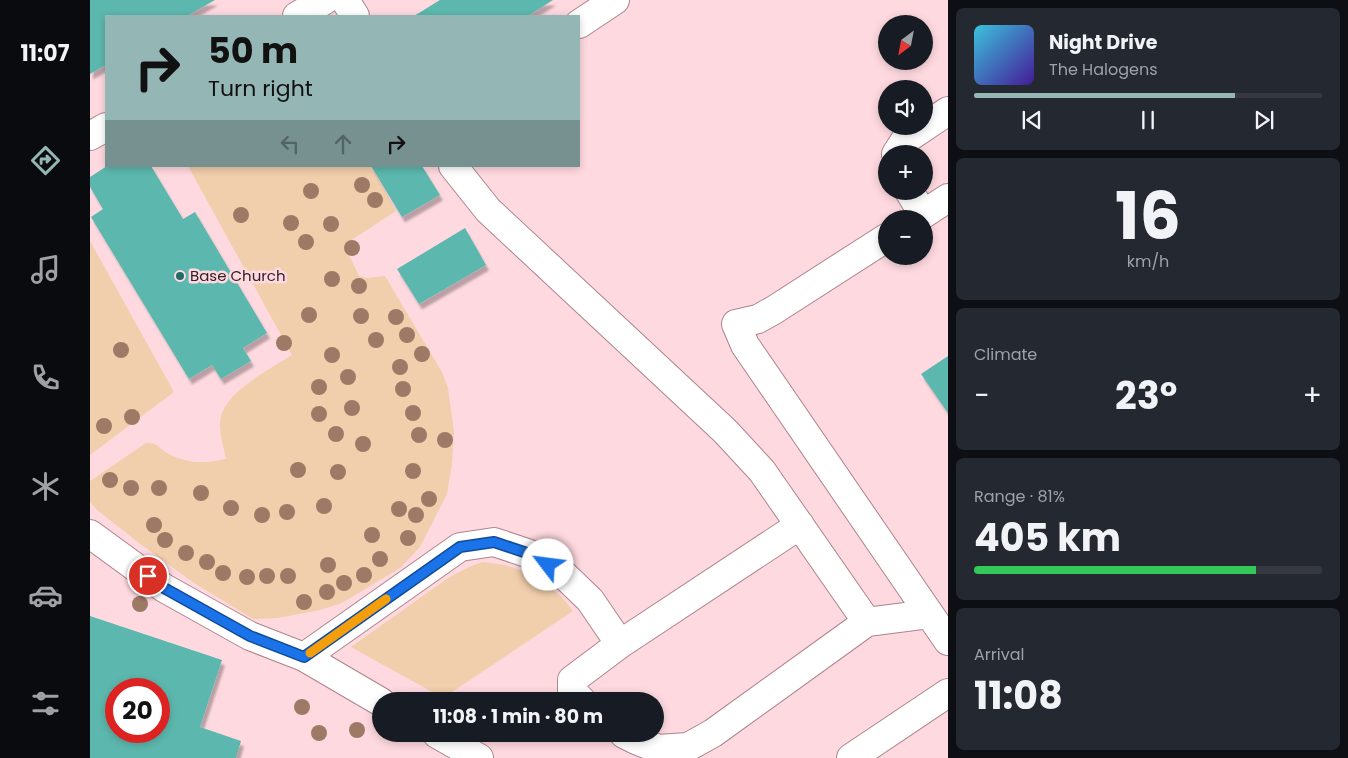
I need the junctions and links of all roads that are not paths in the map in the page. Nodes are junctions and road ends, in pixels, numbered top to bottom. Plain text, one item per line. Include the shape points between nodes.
1 (326, 0) edge
2 (345, 0) edge
3 (616, 0) edge
4 (299, 15) edge
5 (354, 15) edge
6 (580, 23) edge
7 (948, 111) edge
8 (105, 128) edge
9 (90, 136) edge
10 (902, 145) edge
11 (454, 167) edge
12 (948, 198) edge
13 (929, 210) edge
14 (878, 243) edge
15 (800, 525) junction
16 (90, 534) edge
17 (929, 614) junction
18 (867, 622) junction
19 (948, 641) edge
20 (620, 644) junction
21 (304, 657) junction
22 (573, 692) edge
23 (948, 693) edge
24 (372, 697) edge
25 (451, 742) edge
26 (641, 742) edge
27 (479, 758) edge
28 (851, 758) edge

1 - 4 lane
2 - 5 lane
3 - 6 lane
7 - 10 lane
8 - 9 lane
11 - 15 lane via 488,210 725,431 762,471
12 - 13 lane
14 - 17 lane via 774,310 736,324 745,345
15 - 18 lane
15 - 20 lane
16 - 21 lane via 164,588 250,636
17 - 18 lane
17 - 19 lane
18 - 26 lane via 714,732 688,747 658,749
20 - 21 lane via 590,600 564,576 533,555 494,542 460,547
20 - 22 lane via 572,680
21 - 24 lane
23 - 28 lane
25 - 27 lane

